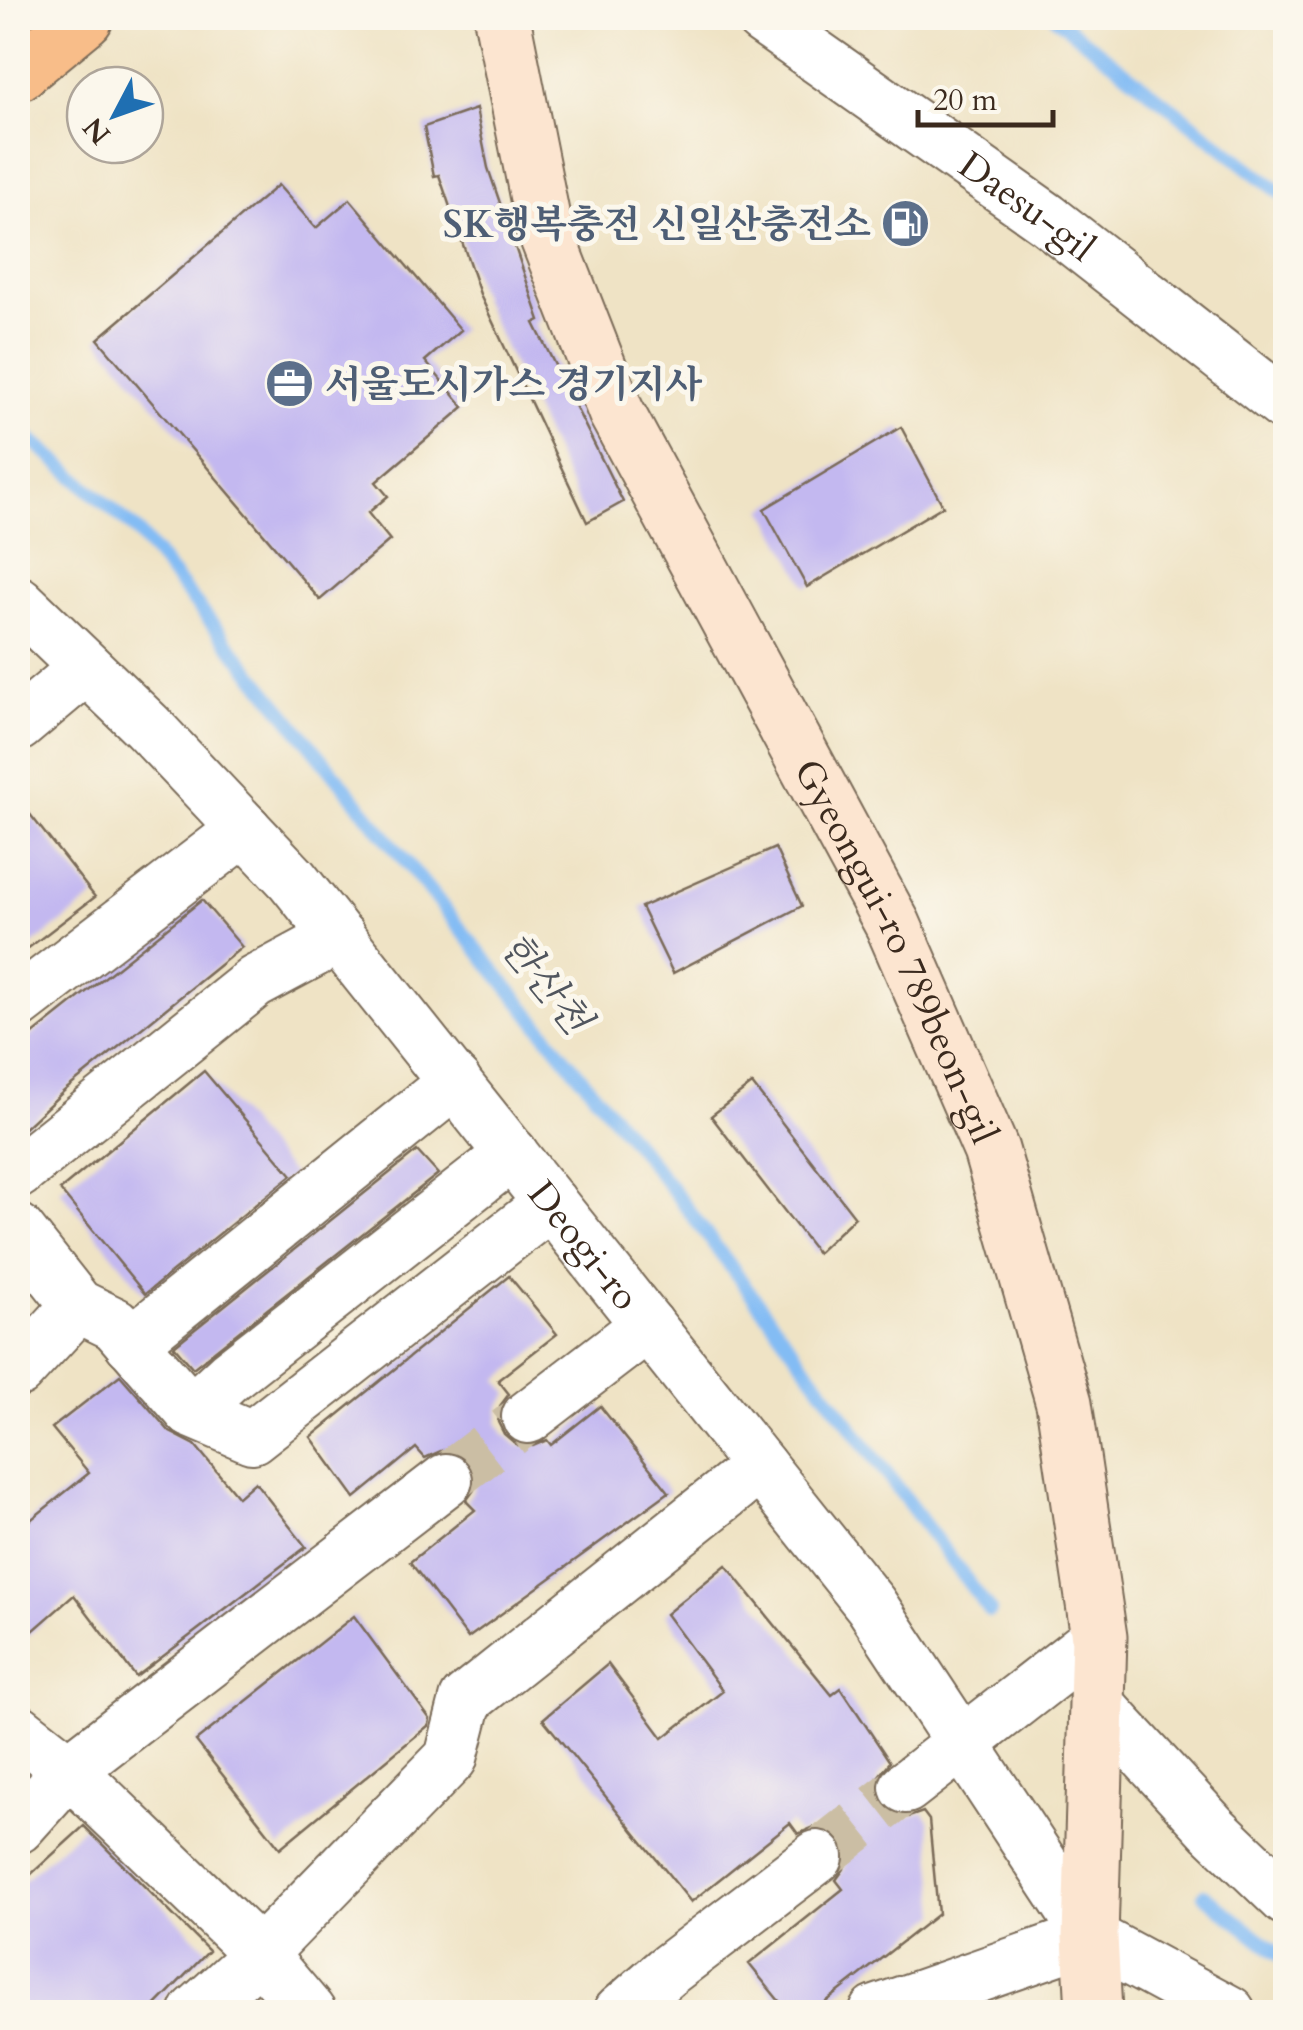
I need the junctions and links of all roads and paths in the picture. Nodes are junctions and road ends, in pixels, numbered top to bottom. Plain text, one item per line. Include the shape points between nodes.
1 (85, 18) edge
2 (502, 18) edge
3 (762, 18) edge
4 (18, 73) edge
5 (1286, 406) edge
6 (18, 602) edge
7 (86, 668) junction
8 (18, 725) edge
9 (245, 829) junction
10 (338, 937) junction
11 (18, 1003) edge
12 (454, 1082) junction
13 (512, 1154) junction
14 (18, 1172) edge
15 (551, 1203) junction
16 (18, 1230) edge
17 (78, 1306) junction
18 (648, 1325) junction
19 (131, 1343) junction
20 (18, 1371) edge
21 (191, 1411) junction
22 (528, 1417) tunnel mouth
23 (760, 1466) junction
24 (446, 1480) tunnel mouth
25 (1099, 1637) junction
26 (1097, 1703) junction
27 (18, 1730) edge
28 (963, 1744) junction
29 (69, 1770) junction
30 (906, 1787) tunnel mouth
31 (18, 1826) edge
32 (817, 1856) tunnel mouth
33 (1286, 1899) edge
34 (1090, 1938) junction
35 (260, 1954) junction
36 (196, 2012) edge
37 (310, 2012) edge
38 (620, 2012) edge
39 (876, 2012) edge
40 (1094, 2012) edge
41 (1230, 2012) edge

1 - 4 main road
2 - 25 main road, Gyeongui-ro 789beon-gil via 544,228 616,412 893,925 990,1150 1064,1404
3 - 5 street, Daesu-gil via 1047,220
6 - 7 street, Deogi-ro
7 - 8 street
7 - 9 street, Deogi-ro
9 - 10 street, Deogi-ro
9 - 11 street
10 - 12 street, Deogi-ro
10 - 14 street via 255,982
12 - 13 street, Deogi-ro
12 - 19 street
13 - 15 street, Deogi-ro
13 - 21 street
15 - 18 street, Deogi-ro
15 - 21 street via 252,1437
16 - 17 street
17 - 19 street via 115,1324
17 - 20 street
18 - 22 street
18 - 23 street, Deogi-ro
19 - 21 street
23 - 28 street, Deogi-ro via 871,1605
23 - 35 street via 466,1700 451,1758
24 - 29 street
25 - 26 main road, Gyeongui-ro 789beon-gil
25 - 28 street
26 - 33 street
26 - 34 main road, Gyeongui-ro 789beon-gil
27 - 29 street
28 - 30 street
28 - 34 street, Deogi-ro
29 - 31 street
29 - 35 street
32 - 38 street
34 - 39 street
34 - 40 main road
34 - 41 street, Deogi-ro
35 - 36 street
35 - 37 street

